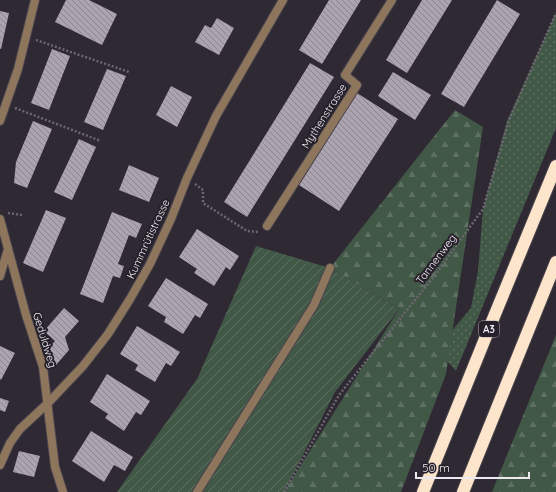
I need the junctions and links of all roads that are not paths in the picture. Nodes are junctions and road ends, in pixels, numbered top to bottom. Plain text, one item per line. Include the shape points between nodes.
1 (35, 0) edge
2 (283, 0) edge
3 (392, 0) edge
4 (0, 120) edge
5 (556, 166) edge
6 (0, 220) edge
7 (267, 226) road end
8 (8, 249) junction
9 (556, 262) edge
10 (330, 268) dead end
11 (0, 276) edge
12 (48, 403) junction
13 (0, 465) edge
14 (63, 492) edge
15 (197, 492) edge
16 (423, 492) edge
17 (463, 492) edge

1 - 4 street via 18,69
2 - 12 street, Kummrütistrasse via 216,116 150,264 130,299 84,366
3 - 7 street, Mythenstrasse via 345,74 357,85
5 - 16 highway, A3
6 - 8 street, Geduldweg
8 - 11 street
8 - 12 street, Geduldweg via 43,367
9 - 17 highway
10 - 15 street via 314,305
12 - 13 street, Kummrütistrasse via 20,429
12 - 14 street, Geduldweg via 56,467

